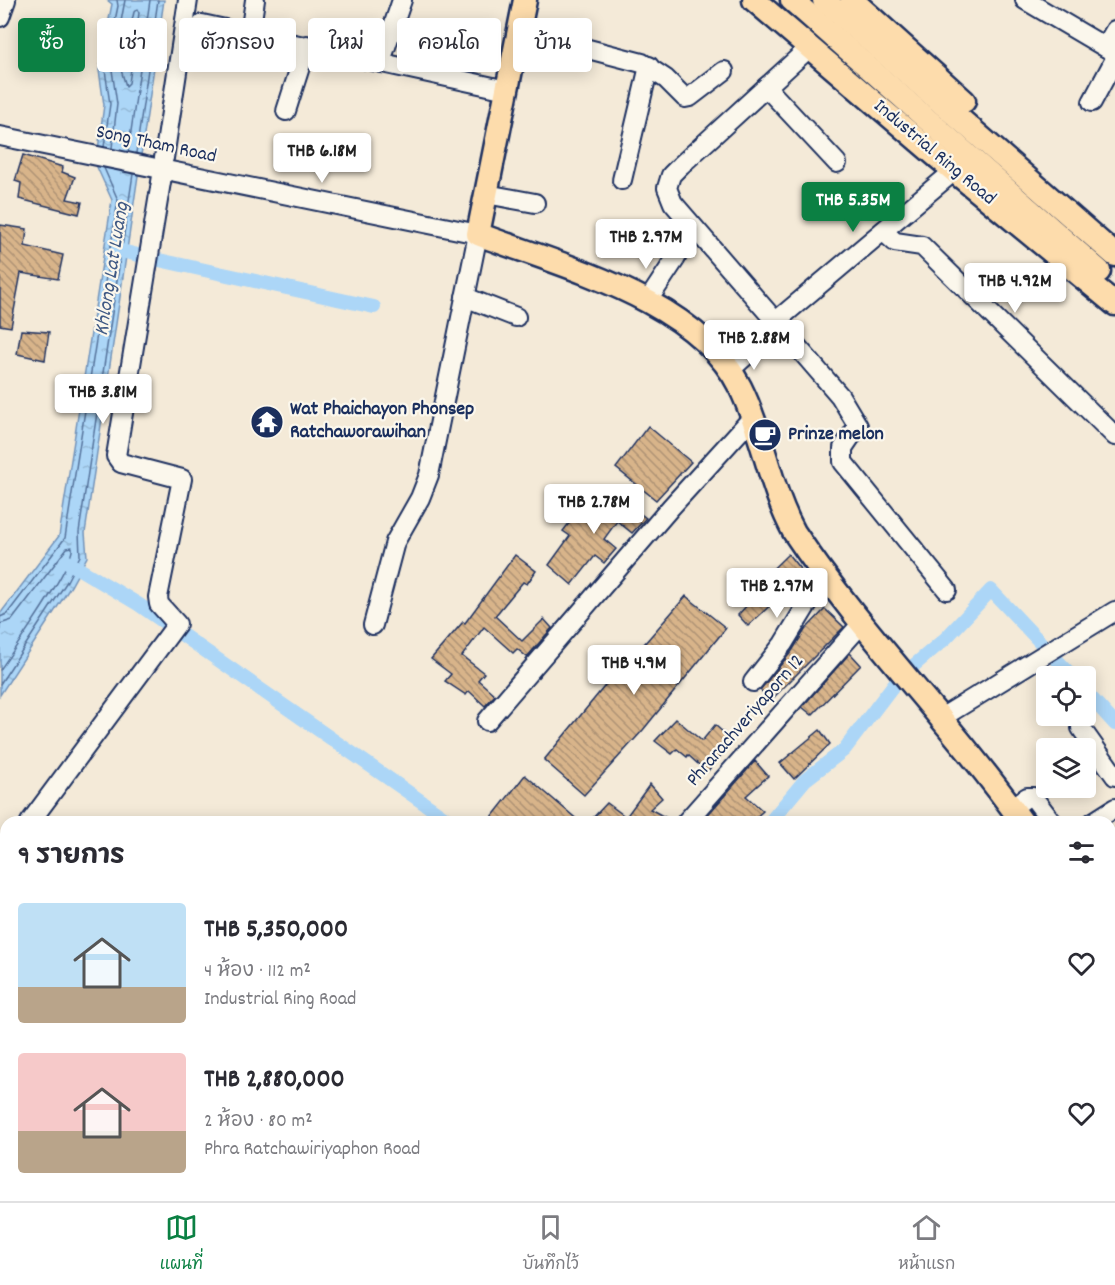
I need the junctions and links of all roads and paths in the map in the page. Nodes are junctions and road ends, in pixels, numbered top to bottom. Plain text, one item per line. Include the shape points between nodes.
1 (6, 0) edge
2 (188, 0) edge
3 (255, 0) edge
4 (402, 0) edge
5 (525, 0) edge
6 (754, 0) edge
7 (792, 0) edge
8 (824, 0) edge
9 (852, 0) edge
10 (1025, 0) edge
11 (0, 17) edge
12 (252, 18) edge
13 (522, 18) edge
14 (1115, 30) edge
15 (296, 43) edge
16 (307, 45) joint
17 (809, 48) junction
18 (385, 49) edge
19 (592, 51) edge
20 (1112, 53) edge
21 (513, 60) edge
22 (385, 62) edge
23 (650, 66) junction
24 (724, 71) dead end
25 (766, 87) junction
26 (507, 90) junction
27 (1092, 102) dead end
28 (286, 111) dead end
29 (0, 136) edge
30 (837, 164) dead end
31 (998, 166) junction
32 (161, 168) junction
33 (954, 171) junction
34 (622, 180) dead end
35 (486, 194) junction
36 (535, 203) dead end
37 (883, 231) junction
38 (478, 234) junction
39 (1115, 241) edge
40 (1115, 255) edge
41 (676, 258) dead end
42 (1115, 285) edge
43 (465, 297) junction
44 (647, 302) junction
45 (1115, 304) edge
46 (516, 316) dead end
47 (777, 324) junction
48 (730, 370) junction
49 (752, 418) junction
50 (1115, 436) edge
51 (825, 575) junction
52 (947, 590) dead end
53 (1115, 612) edge
54 (863, 622) junction
55 (374, 625) dead end
56 (753, 682) dead end
57 (941, 718) junction
58 (487, 721) dead end
59 (1081, 728) dead end
60 (1115, 776) edge
61 (1017, 815) edge
62 (35, 816) edge
63 (691, 816) edge
64 (1047, 816) edge

1 - 11 street
2 - 32 street
3 - 12 street
4 - 18 street
5 - 13 main road
6 - 17 main road, Industrial Ring Road
7 - 31 main road, Industrial Ring Road
8 - 31 main road, Industrial Ring Road
9 - 39 main road
10 - 20 street
14 - 20 street
15 - 16 street
16 - 28 street
17 - 25 street
17 - 33 main road, Industrial Ring Road
19 - 23 street
20 - 27 street
21 - 26 main road
22 - 26 street
23 - 24 street via 685,98
23 - 34 street
25 - 30 street
25 - 47 street via 671,175 667,188 673,202
26 - 35 main road
29 - 32 street, Song Tham Road
31 - 40 main road, Industrial Ring Road
31 - 42 main road, Industrial Ring Road
32 - 38 street, Song Tham Road
32 - 62 street via 116,456 121,463 182,479 158,597 177,624
33 - 37 street
33 - 45 main road, Industrial Ring Road
35 - 36 street
35 - 38 main road
37 - 47 street
37 - 50 street via 895,242 922,246
38 - 43 street
38 - 44 main road
41 - 44 street
43 - 46 street
43 - 55 street via 429,476 395,542
44 - 48 main road via 708,343
47 - 48 street
47 - 52 street via 840,396 854,418 857,430 843,448 843,462
48 - 49 main road
49 - 51 main road via 783,511
49 - 58 street
51 - 54 main road
51 - 56 street via 783,644
53 - 57 street
54 - 57 main road
54 - 63 street, Phrarachveriyaporn 12
57 - 61 main road
59 - 60 street
61 - 64 street via 1027,797 1033,798

